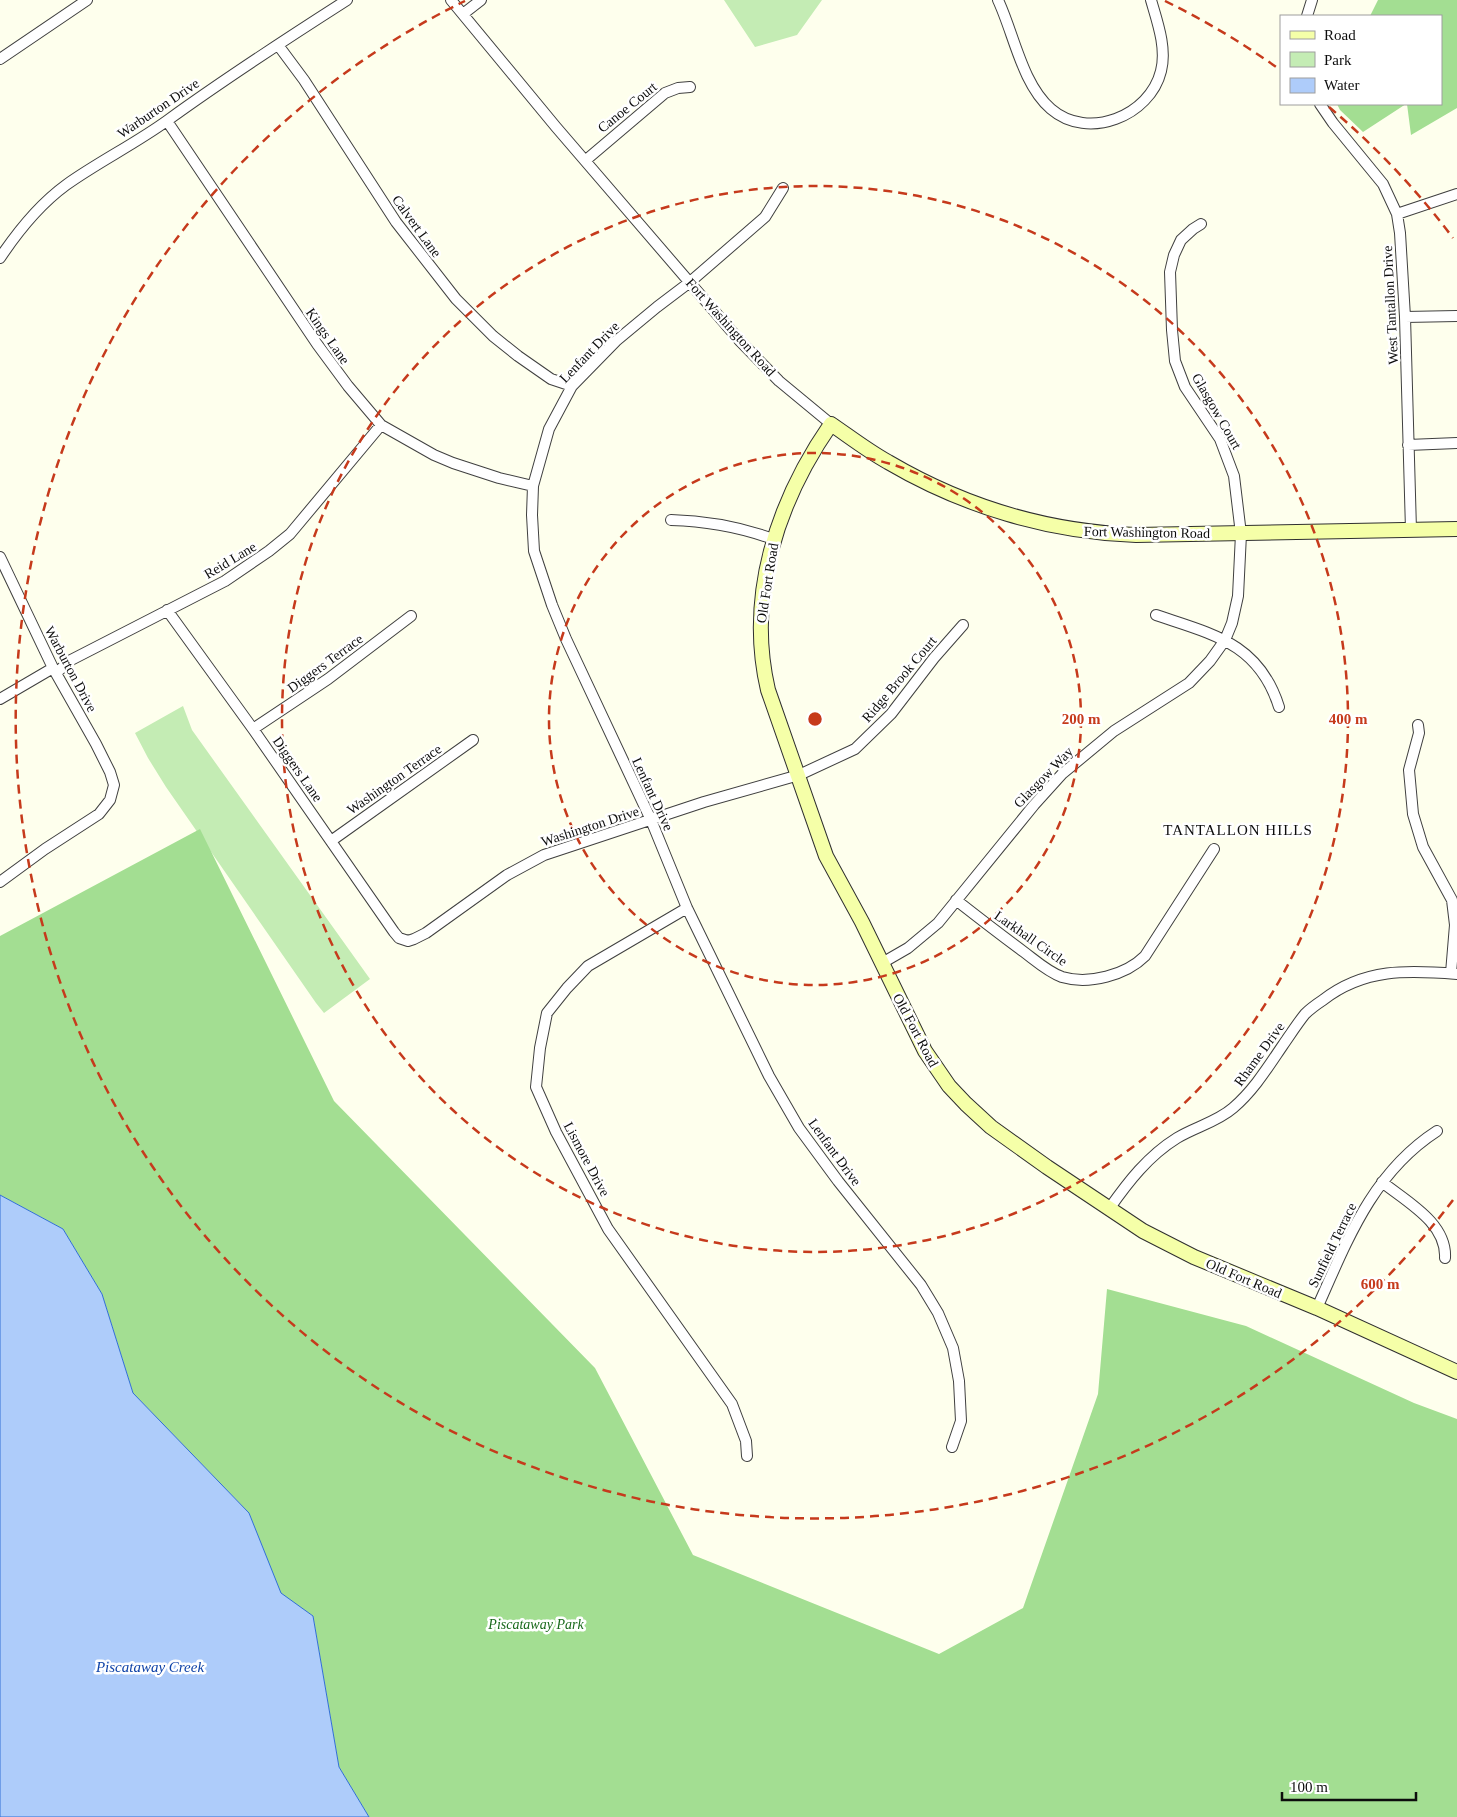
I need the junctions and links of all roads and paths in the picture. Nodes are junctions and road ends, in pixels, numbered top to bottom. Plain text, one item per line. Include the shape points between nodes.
1 (87, 0) edge
2 (347, 0) edge
3 (451, 0) edge
4 (481, 0) edge
5 (998, 0) edge
6 (1151, 0) edge
7 (1312, 0) edge
8 (463, 14) junction
9 (1306, 15) edge
10 (278, 45) junction
11 (0, 59) edge
12 (690, 87) dead end
13 (1321, 105) edge
14 (167, 120) junction
15 (586, 160) junction
16 (783, 188) dead end
17 (1457, 194) edge
18 (1397, 214) junction
19 (1201, 224) dead end
20 (0, 258) edge
21 (690, 282) junction
22 (1457, 316) edge
23 (1405, 317) junction
24 (572, 386) junction
25 (831, 424) junction
26 (381, 425) junction
27 (1457, 442) edge
28 (1408, 445) junction
29 (533, 486) junction
30 (671, 520) dead end
31 (1457, 529) edge
32 (1411, 530) junction
33 (1241, 534) junction
34 (773, 539) junction
35 (0, 558) edge
36 (167, 610) junction
37 (1156, 615) dead end
38 (411, 616) dead end
39 (963, 625) dead end
40 (1225, 640) junction
41 (55, 670) junction
42 (0, 699) edge
43 (1280, 707) dead end
44 (1418, 725) dead end
45 (253, 729) junction
46 (473, 740) dead end
47 (799, 775) junction
48 (651, 820) junction
49 (331, 841) junction
50 (1214, 849) dead end
51 (0, 882) edge
52 (956, 900) junction
53 (687, 908) junction
54 (408, 941) joint
55 (882, 963) junction
56 (1454, 974) edge
57 (1437, 1131) dead end
58 (1382, 1182) junction
59 (1109, 1210) junction
60 (1445, 1258) dead end
61 (1317, 1308) junction
62 (1457, 1372) edge
63 (952, 1447) dead end
64 (747, 1456) dead end

1 - 11 street
2 - 10 street, Warburton Drive
3 - 8 street, Fort Washington Road
4 - 8 street
5 - 6 street via 1025,70 1040,97 1060,115 1092,124 1116,118 1140,106 1159,78 1162,47
7 - 9 street
8 - 15 street, Fort Washington Road
10 - 14 street, Warburton Drive
10 - 24 street, Calvert Lane via 396,222 456,299 492,336 518,356 551,379
12 - 15 street, Canoe Court via 665,93
13 - 18 street, West Tantallon Drive via 1383,184
14 - 20 street, Warburton Drive via 52,197
14 - 26 street, Kings Lane via 317,344
15 - 21 street, Fort Washington Road
16 - 21 street, Lenfant Drive via 765,217
17 - 18 street
18 - 23 street, West Tantallon Drive
19 - 33 street, Glasgow Court via 1181,240 1170,272 1174,351 1185,387 1220,439 1229,461 1234,476
21 - 24 street, Lenfant Drive via 616,342
21 - 25 street, Fort Washington Road via 779,381
22 - 23 street
23 - 28 street, West Tantallon Drive
24 - 29 street, Lenfant Drive via 549,429
25 - 33 main road, Fort Washington Road via 887,462 919,479 1033,522 1112,534
25 - 34 main road, Old Fort Road via 804,466
26 - 29 street, Kings Lane via 453,463
26 - 36 street, Reid Lane via 280,543 238,573
27 - 28 street
28 - 32 street, West Tantallon Drive
29 - 48 street, Lenfant Drive via 534,552 552,605
30 - 34 street via 733,526
31 - 32 main road, Fort Washington Road
32 - 33 main road, Fort Washington Road
33 - 40 street, Glasgow Way via 1236,609
34 - 47 main road, Old Fort Road via 760,621 763,665 768,690
35 - 41 street, Warburton Drive
36 - 41 street, Reid Lane
36 - 45 street, Diggers Lane
37 - 40 street
38 - 45 street, Diggers Terrace via 328,680
39 - 47 street, Ridge Brook Court via 891,714 855,749
40 - 43 street via 1259,667 1272,686
40 - 52 street, Glasgow Way via 1189,683 1114,731 1062,774
41 - 42 street, Reid Lane
41 - 51 street, Warburton Drive via 110,772 113,795 99,814
44 - 56 street via 1419,734 1409,770 1413,814 1423,847 1452,900
45 - 49 street, Diggers Lane
46 - 49 street, Washington Terrace
47 - 48 street, Washington Drive
47 - 55 main road, Old Fort Road via 826,856
48 - 53 street, Lenfant Drive
48 - 54 street, Washington Drive via 544,854 507,875 426,933
49 - 54 street, Diggers Lane via 394,932
50 - 52 street, Larkhall Circle via 1145,956 1128,969 1100,977 1080,979 1054,973
52 - 55 street, Glasgow Way via 938,923 908,948
53 - 63 street, Lenfant Drive via 769,1076 799,1128 921,1285 938,1313 953,1348 959,1381 961,1422
53 - 64 street, Lismore Drive via 588,966 567,988 547,1013 536,1087 556,1132 608,1229 732,1404 746,1441
55 - 59 main road, Old Fort Road via 925,1051 949,1086 991,1127
56 - 59 street, Rhame Drive via 1382,973 1356,981 1329,995 1305,1014 1241,1101 1222,1116 1178,1138 1155,1154 1132,1178
57 - 58 street, Sunfield Terrace via 1403,1159
58 - 60 street via 1432,1223 1444,1244
58 - 61 street, Sunfield Terrace via 1358,1219
59 - 61 main road, Old Fort Road via 1194,1257
61 - 62 main road, Old Fort Road

